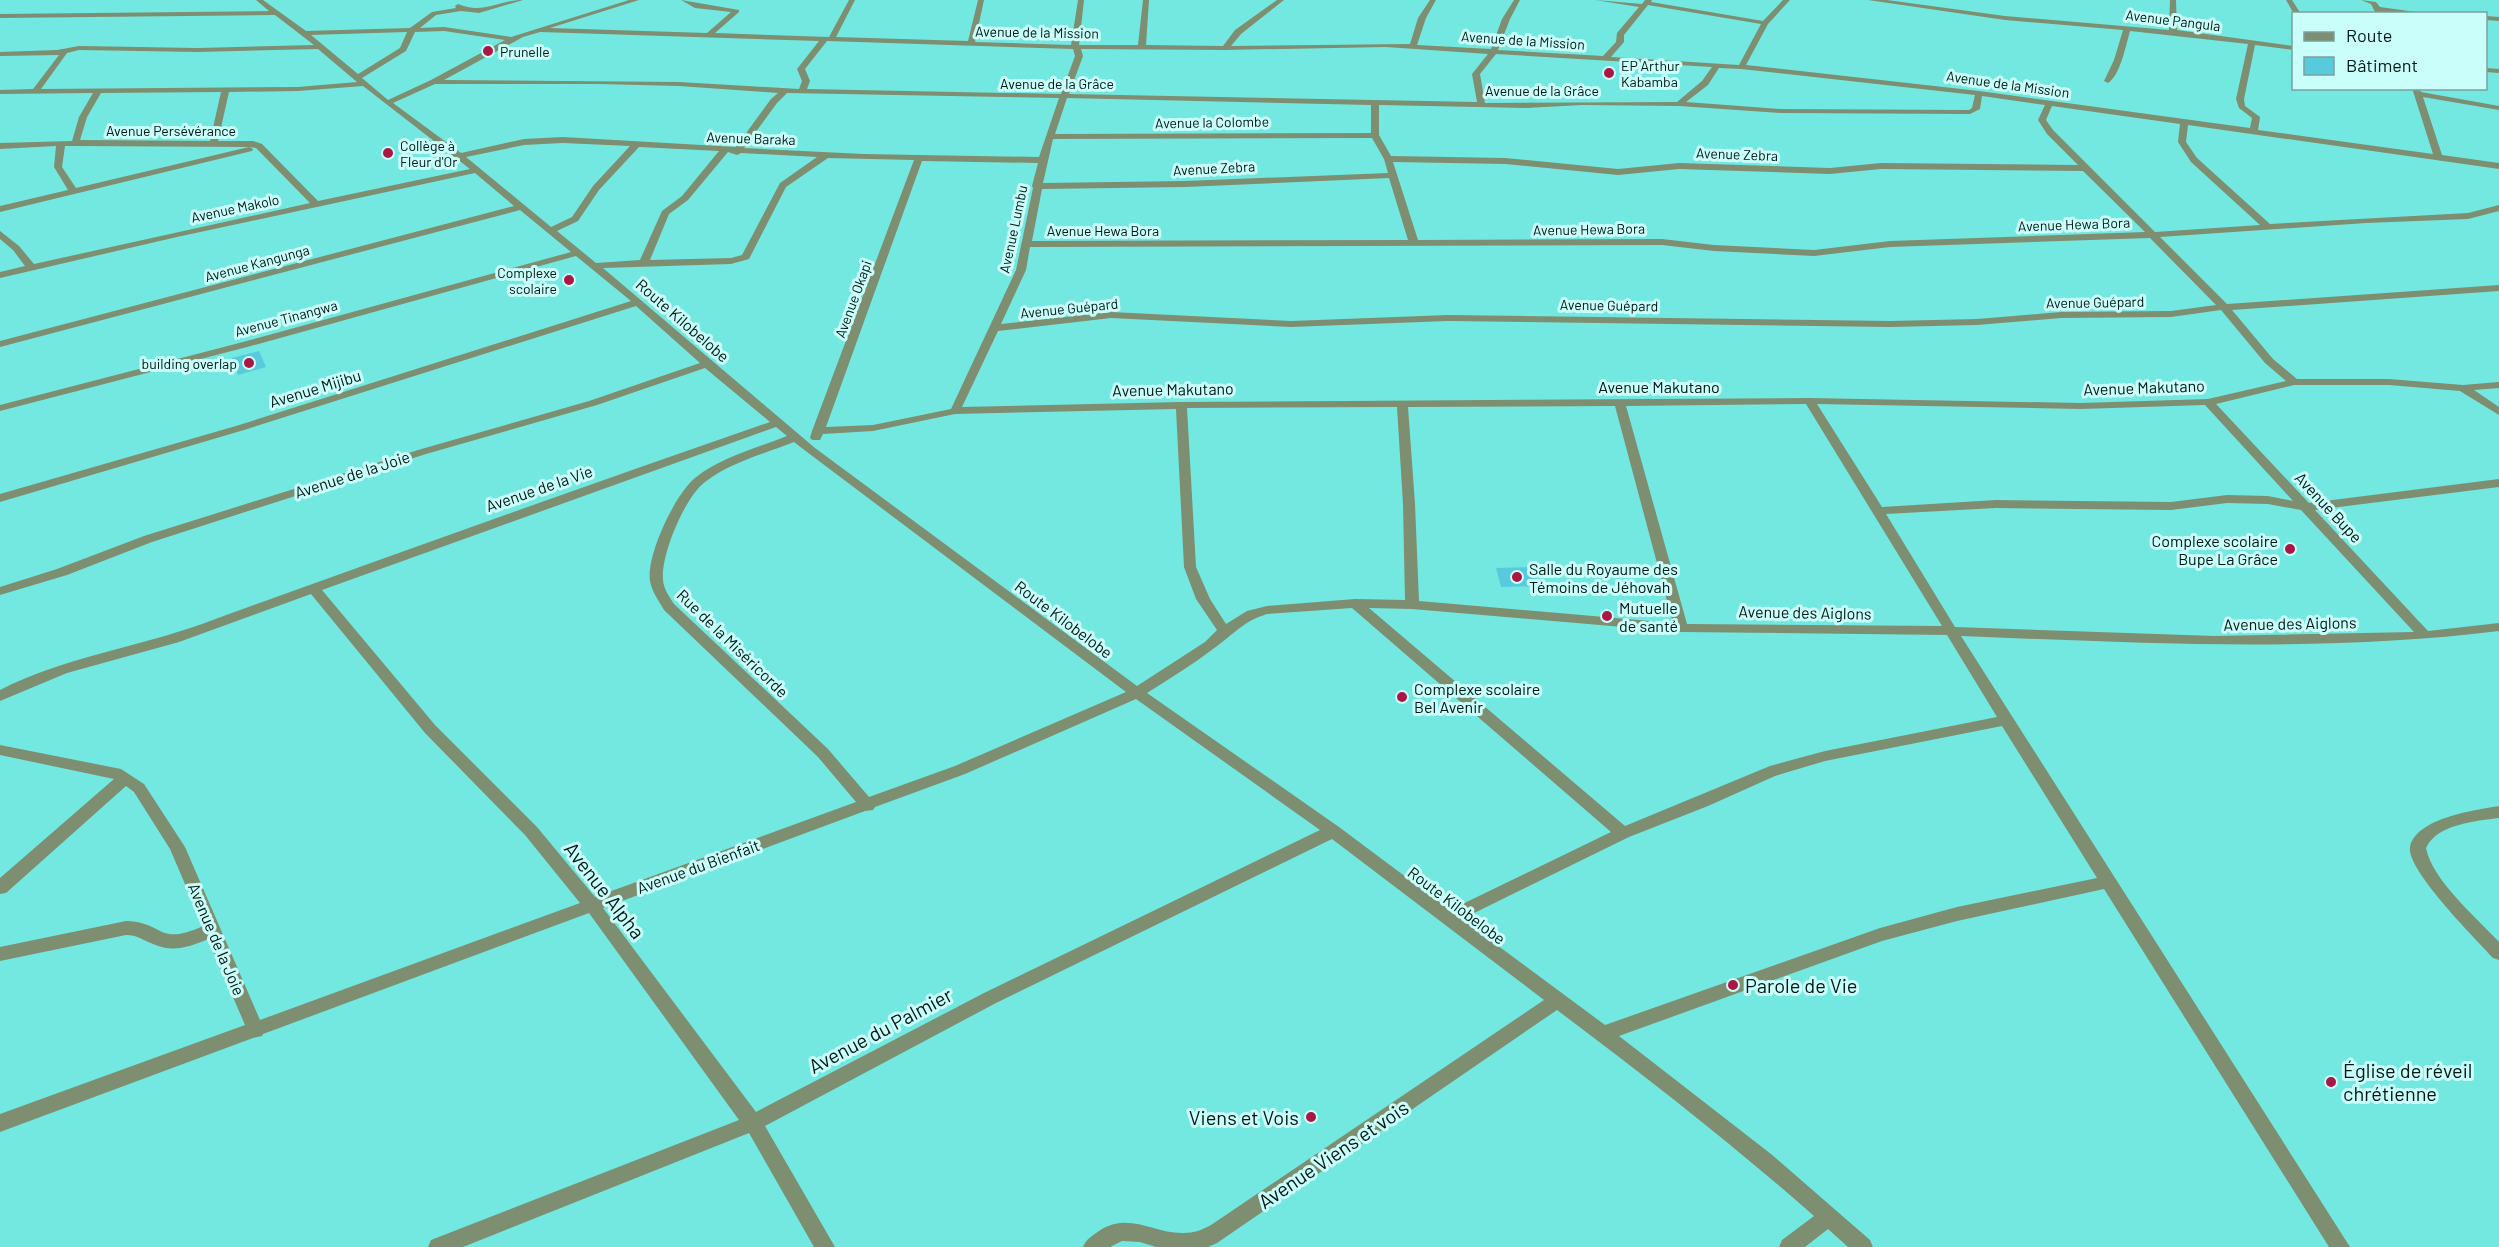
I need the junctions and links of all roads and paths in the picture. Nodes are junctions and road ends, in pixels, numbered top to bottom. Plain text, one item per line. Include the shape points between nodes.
1 (259, 0) edge
2 (464, 0) edge
3 (520, 0) edge
4 (620, 0) edge
5 (635, 0) edge
6 (684, 0) edge
7 (852, 0) edge
8 (981, 0) edge
9 (1081, 0) edge
10 (1146, 0) edge
11 (1281, 0) edge
12 (1433, 0) edge
13 (1517, 0) edge
14 (1598, 0) edge
15 (1787, 0) edge
16 (1871, 0) edge
17 (2173, 0) edge
18 (2364, 0) edge
19 (1646, 3) edge
20 (462, 9) junction
21 (2379, 11) edge
22 (2395, 12) edge
23 (277, 14) junction
24 (0, 16) edge
25 (1765, 22) junction
26 (2127, 27) junction
27 (412, 30) junction
28 (540, 30) junction
29 (2173, 32) junction
30 (304, 33) junction
31 (708, 36) junction
32 (511, 39) junction
33 (828, 40) junction
34 (2253, 43) junction
35 (971, 44) junction
36 (1413, 46) junction
37 (317, 47) junction
38 (1076, 47) junction
39 (1142, 47) junction
40 (1225, 48) junction
41 (2292, 48) edge
42 (1494, 51) junction
43 (60, 52) junction
44 (0, 54) edge
45 (1605, 59) junction
46 (1717, 66) junction
47 (1741, 67) junction
48 (360, 81) junction
49 (2108, 81) dead end
50 (434, 82) junction
51 (99, 90) junction
52 (225, 90) junction
53 (36, 91) junction
54 (785, 91) junction
55 (802, 91) junction
56 (2417, 91) edge
57 (0, 92) edge
58 (1979, 93) junction
59 (1064, 96) junction
60 (1375, 102) junction
61 (387, 103) junction
62 (1481, 103) junction
63 (1679, 104) junction
64 (2049, 104) junction
65 (2499, 108) edge
66 (2184, 122) junction
67 (2253, 132) junction
68 (1375, 135) junction
69 (1050, 137) junction
70 (214, 142) junction
71 (75, 143) junction
72 (61, 144) junction
73 (636, 145) junction
74 (0, 146) edge
75 (259, 146) junction
76 (724, 151) junction
77 (737, 152) junction
78 (826, 155) junction
79 (459, 156) junction
80 (2438, 157) junction
81 (919, 158) junction
82 (1388, 159) junction
83 (1043, 160) junction
84 (2499, 166) edge
85 (2086, 168) junction
86 (477, 170) junction
87 (1392, 175) junction
88 (1036, 186) junction
89 (73, 190) junction
90 (316, 204) junction
91 (520, 207) junction
92 (0, 208) edge
93 (2499, 208) edge
94 (2268, 228) junction
95 (550, 231) junction
96 (0, 234) edge
97 (2152, 235) junction
98 (1414, 243) junction
99 (1025, 244) junction
100 (578, 253) junction
101 (644, 263) junction
102 (594, 266) junction
103 (32, 267) junction
104 (0, 275) edge
105 (2499, 288) edge
106 (638, 302) junction
107 (2224, 307) junction
108 (995, 328) junction
109 (0, 344) edge
110 (707, 364) junction
111 (2295, 382) junction
112 (2499, 385) edge
113 (2463, 388) junction
114 (1809, 401) junction
115 (2208, 402) junction
116 (1402, 403) junction
117 (1620, 403) junction
118 (1181, 405) junction
119 (0, 408) edge
120 (956, 411) junction
121 (2499, 412) edge
122 (777, 423) junction
123 (818, 431) junction
124 (795, 437) junction
125 (811, 450) junction
126 (2499, 483) edge
127 (0, 498) edge
128 (2307, 507) junction
129 (1880, 512) junction
130 (314, 588) junction
131 (0, 591) edge
132 (1355, 603) junction
133 (1413, 605) junction
134 (2499, 627) edge
135 (1681, 628) junction
136 (1224, 631) junction
137 (1951, 631) junction
138 (2425, 636) junction
139 (1137, 693) junction
140 (0, 696) edge
141 (2006, 720) junction
142 (0, 750) edge
143 (125, 778) junction
144 (868, 806) junction
145 (2499, 812) edge
146 (1332, 831) junction
147 (1623, 833) junction
148 (2108, 882) junction
149 (0, 888) edge
150 (591, 904) junction
151 (1448, 918) junction
152 (213, 929) junction
153 (2499, 953) edge
154 (0, 954) edge
155 (1556, 1001) junction
156 (256, 1031) junction
157 (1603, 1034) junction
158 (753, 1123) junction
159 (0, 1124) edge
160 (1828, 1217) junction
161 (438, 1247) edge
162 (825, 1247) edge
163 (1093, 1247) edge
164 (1789, 1247) edge
165 (1863, 1247) edge
166 (2340, 1247) edge

1 - 23 street, Route Kilobelobe
2 - 20 street via 458,7
3 - 20 street via 482,10
4 - 5 street
5 - 28 street
6 - 31 street via 695,6 737,11
7 - 33 street
8 - 35 street
9 - 38 street, Avenue Lumbu
10 - 39 street
11 - 40 street via 1238,32
12 - 36 street
13 - 42 street
14 - 19 street
15 - 25 street
16 - 26 street, Avenue Pangula via 2006,18
17 - 29 street
18 - 21 street via 2373,2
19 - 25 street
19 - 45 street
20 - 27 street via 435,12
21 - 22 street
23 - 24 street
23 - 30 street, Route Kilobelobe
25 - 47 street
26 - 29 street, Avenue Pangula
26 - 49 street
27 - 30 street
27 - 32 street via 455,30
27 - 48 street via 403,50
28 - 31 street, Avenue de la Mission
28 - 32 street
29 - 34 street, Avenue Pangula
30 - 37 street, Route Kilobelobe
31 - 33 street, Avenue de la Mission
32 - 50 street
33 - 35 street, Avenue de la Mission
33 - 55 street via 801,69 806,81
34 - 41 street, Avenue Pangula
34 - 67 street via 2241,102 2256,117
35 - 38 street, Avenue de la Mission
36 - 40 street, Avenue de la Mission
36 - 42 street, Avenue de la Mission
37 - 43 street via 79,48
37 - 48 street, Route Kilobelobe
38 - 39 street, Avenue de la Mission
38 - 59 street, Avenue Lumbu via 1079,56
39 - 40 street, Avenue de la Mission
42 - 45 street, Avenue de la Mission
42 - 62 street via 1476,74
43 - 44 street
43 - 53 street via 63,56
45 - 46 street, Avenue de la Mission
46 - 47 street, Avenue de la Mission
46 - 63 street via 1705,83
47 - 58 street, Avenue de la Mission
48 - 52 street via 304,88
48 - 61 street, Route Kilobelobe
50 - 54 street, Avenue de la Grâce via 599,82
50 - 61 street
51 - 52 street
51 - 53 street
51 - 71 street via 83,117
52 - 70 street
53 - 57 street
54 - 55 street, Avenue de la Grâce
54 - 77 street via 774,100
55 - 59 street, Avenue de la Grâce
56 - 65 street
56 - 80 street
58 - 63 street, Avenue de la Grâce via 1976,109 1967,112 1774,111
58 - 64 street, Avenue de la Mission
59 - 60 street, Avenue de la Grâce
59 - 69 street, Avenue Lumbu
60 - 62 street, Avenue de la Grâce
60 - 68 street
61 - 79 street, Route Kilobelobe
62 - 63 street, Avenue de la Grâce
64 - 66 street, Avenue de la Mission
64 - 85 street via 2043,123
66 - 67 street, Avenue de la Mission
66 - 94 street via 2182,142 2194,160
67 - 80 street, Avenue de la Mission
68 - 69 street, Avenue la Colombe
68 - 82 street
69 - 83 street, Avenue Lumbu
70 - 71 street, Avenue Persévérance
70 - 75 street, Avenue Persévérance
71 - 72 street, Avenue Persévérance
72 - 74 street, Avenue Persévérance
72 - 89 street via 58,167
73 - 76 street, Avenue Baraka
73 - 79 street, Avenue Baraka via 536,140
73 - 95 street via 596,188 575,219
75 - 89 street
75 - 90 street, Avenue Persévérance
76 - 77 street, Avenue Baraka
76 - 101 street via 685,198 665,213
77 - 78 street, Avenue Baraka
78 - 81 street, Avenue Baraka
78 - 101 street via 783,185 746,257 731,261
79 - 86 street, Route Kilobelobe
80 - 84 street, Avenue de la Mission
81 - 83 street, Avenue Baraka
81 - 123 street, Avenue Okapi
82 - 85 street, Avenue Zebra via 1505,161 1618,172 1679,166 1830,171 1881,166
82 - 87 street
83 - 88 street, Avenue Lumbu
85 - 97 street
86 - 90 street, Avenue Makolo
86 - 91 street, Route Kilobelobe
87 - 88 street, Avenue Zebra
87 - 98 street
88 - 99 street, Avenue Lumbu
89 - 92 street
90 - 103 street, Avenue Makolo
91 - 95 street, Route Kilobelobe
91 - 109 street, Avenue Kangunga
93 - 94 street, Avenue Hewa Bora via 2468,216
94 - 97 street, Avenue Hewa Bora
95 - 100 street, Route Kilobelobe
96 - 103 street
97 - 98 street, Avenue Hewa Bora via 1890,244 1805,253 1662,242
97 - 107 street
98 - 99 street, Avenue Hewa Bora
99 - 108 street, Avenue Lumbu via 1021,270
100 - 102 street, Route Kilobelobe
100 - 119 street, Avenue Tinangwa
101 - 102 street
102 - 106 street, Route Kilobelobe
103 - 104 street, Avenue Makolo
105 - 107 street, Avenue Guépard
106 - 110 street, Route Kilobelobe
106 - 127 street, Avenue Mijibu via 116,467
107 - 108 street, Avenue Guépard via 2163,315 2061,315 1890,324 1448,318 1291,324 1111,315
107 - 111 street via 2268,361
108 - 120 street, Avenue Lumbu
110 - 122 street, Route Kilobelobe
110 - 131 street, Avenue de la Joie via 593,403 422,452 148,539
111 - 113 street, Avenue Makutano via 2389,382
111 - 115 street, Avenue Makutano
112 - 113 street, Avenue Makutano
113 - 121 street
114 - 115 street, Avenue Makutano via 2081,406
114 - 117 street, Avenue Makutano
114 - 129 street
115 - 128 street, Avenue Bupe
116 - 117 street, Avenue Makutano
116 - 118 street, Avenue Makutano
116 - 133 street
117 - 135 street
118 - 120 street, Avenue Makutano
118 - 136 street via 1190,567 1203,599
120 - 123 street, Avenue Makutano via 873,428
122 - 124 street, Route Kilobelobe
122 - 130 street, Avenue de la Vie
123 - 125 street, Avenue Okapi
124 - 125 street, Route Kilobelobe
124 - 144 street, Rue de la Miséricorde via 696,483 669,528 656,565 656,577 669,607 823,753
125 - 139 street, Route Kilobelobe
126 - 128 street
128 - 129 street via 2268,500 2227,499 2171,506 1996,504
128 - 138 street, Avenue Bupe
129 - 137 street
130 - 140 street, Avenue de la Vie via 174,639 130,649 34,681
130 - 150 street, Avenue Alpha via 430,729 531,831
132 - 133 street, Avenue des Aiglons
132 - 136 street, Avenue des Aiglons via 1267,610
132 - 147 street
133 - 135 street, Avenue des Aiglons
134 - 138 street, Avenue des Aiglons
135 - 137 street, Avenue des Aiglons
136 - 139 street, Avenue des Aiglons via 1210,645
137 - 138 street, Avenue des Aiglons via 2215,641
137 - 141 street
139 - 144 street, Avenue du Bienfait
139 - 146 street, Route Kilobelobe
141 - 147 street via 1794,763
141 - 148 street
142 - 143 street, Avenue de la Joie via 113,772
143 - 149 street
143 - 152 street, Avenue de la Joie via 139,788 177,847
144 - 150 street, Avenue du Bienfait
145 - 153 street via 2444,824 2418,846 2418,856 2426,871
146 - 151 street, Route Kilobelobe
146 - 158 street, Avenue du Palmier via 990,999
147 - 151 street
148 - 157 street via 1957,914 1880,935
148 - 166 street
150 - 156 street, Avenue du Bienfait
150 - 158 street, Avenue Alpha
151 - 155 street, Route Kilobelobe
152 - 154 street via 180,943 168,943 139,927 126,928
152 - 156 street, Avenue de la Joie
155 - 157 street, Route Kilobelobe
155 - 163 street, Avenue Viens et vois via 1215,1233 1188,1243 1170,1243 1130,1230 1113,1234
156 - 159 street, Avenue du Bienfait
157 - 160 street, Route Kilobelobe via 1706,1113
158 - 161 street, Avenue du Palmier
158 - 162 street, Avenue Alpha
160 - 164 street
160 - 165 street, Route Kilobelobe

